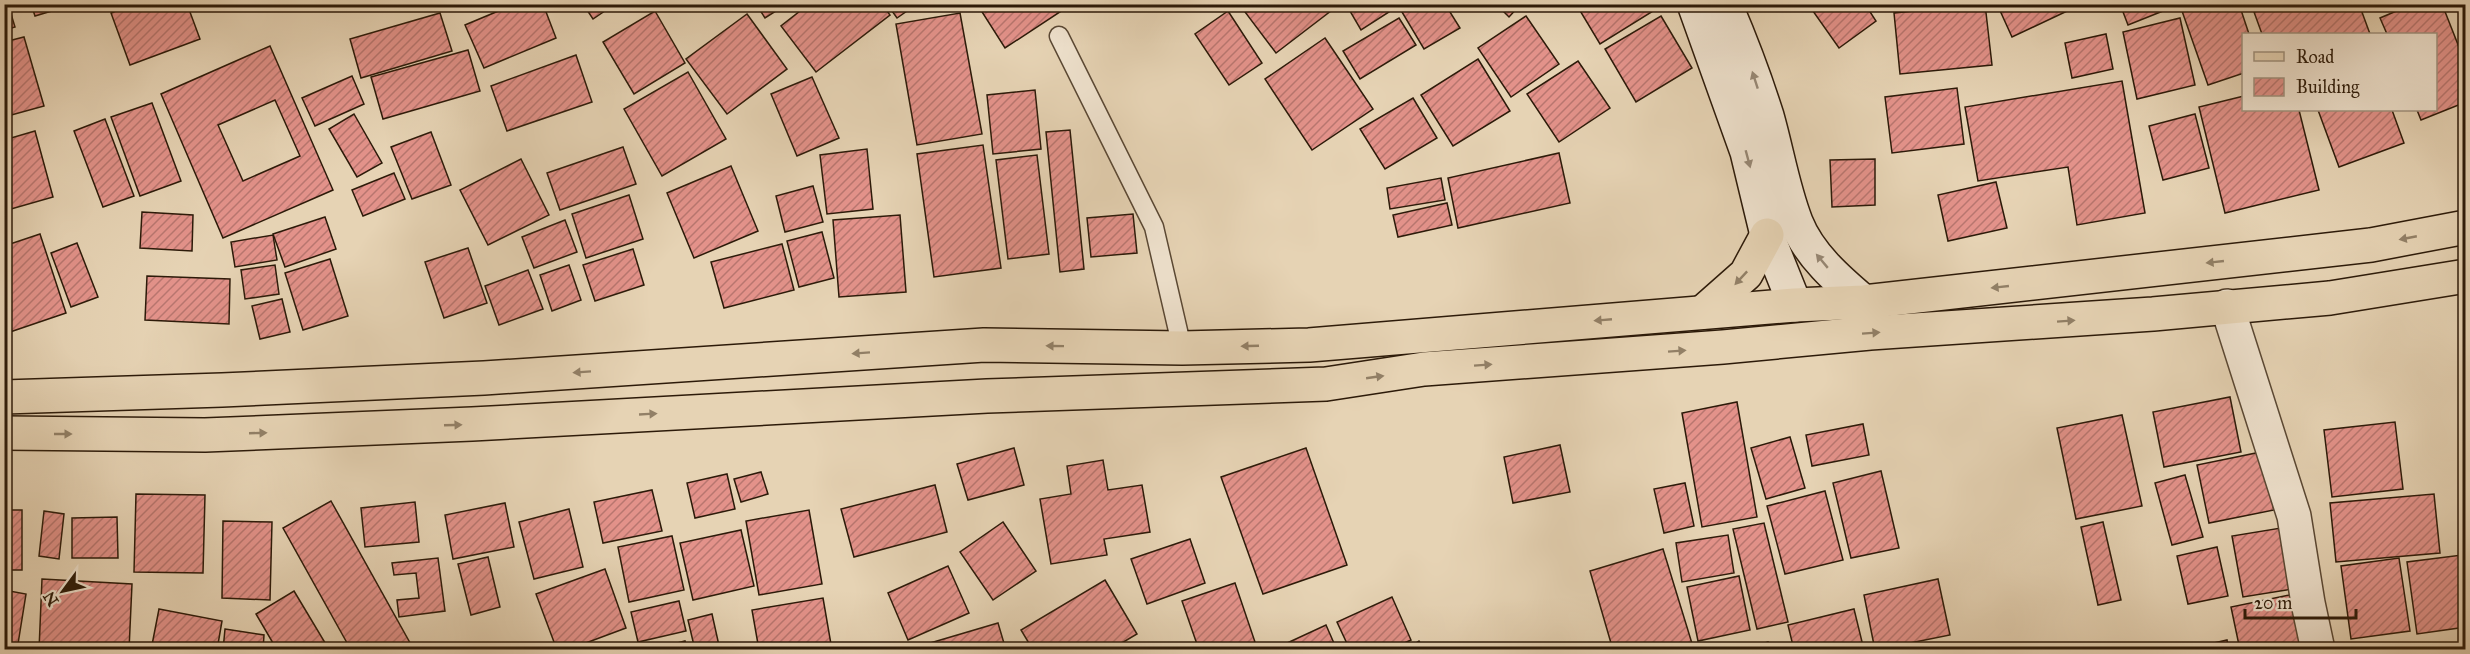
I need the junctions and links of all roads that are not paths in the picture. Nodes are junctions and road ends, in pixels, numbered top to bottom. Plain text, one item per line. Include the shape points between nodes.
1 (1694, 4) edge
2 (1725, 4) edge
3 (1059, 36) dead end
4 (2466, 227) edge
5 (1767, 235) junction
6 (2466, 276) edge
7 (1864, 302) junction
8 (1795, 305) junction
9 (2227, 306) junction
10 (1704, 312) junction
11 (984, 345) junction
12 (1182, 348) junction
13 (987, 396) junction
14 (4, 397) edge
15 (4, 433) edge
16 (2318, 650) edge

1 -> 5 main road via 1746,152
7 -> 2 main road via 1837,280 1797,224 1746,53
3 - 12 lane via 1154,227
4 -> 7 main road via 2372,245
5 - 8 main road
5 -> 10 main road via 1746,273
6 - 9 main road via 2330,298
7 - 8 main road
8 - 10 main road
13 -> 9 main road via 1326,384 1424,369
9 - 16 main road via 2294,516
10 -> 12 main road via 1309,345
12 -> 11 main road
11 - 13 main road
11 -> 14 main road via 484,378
15 -> 13 main road via 206,435

